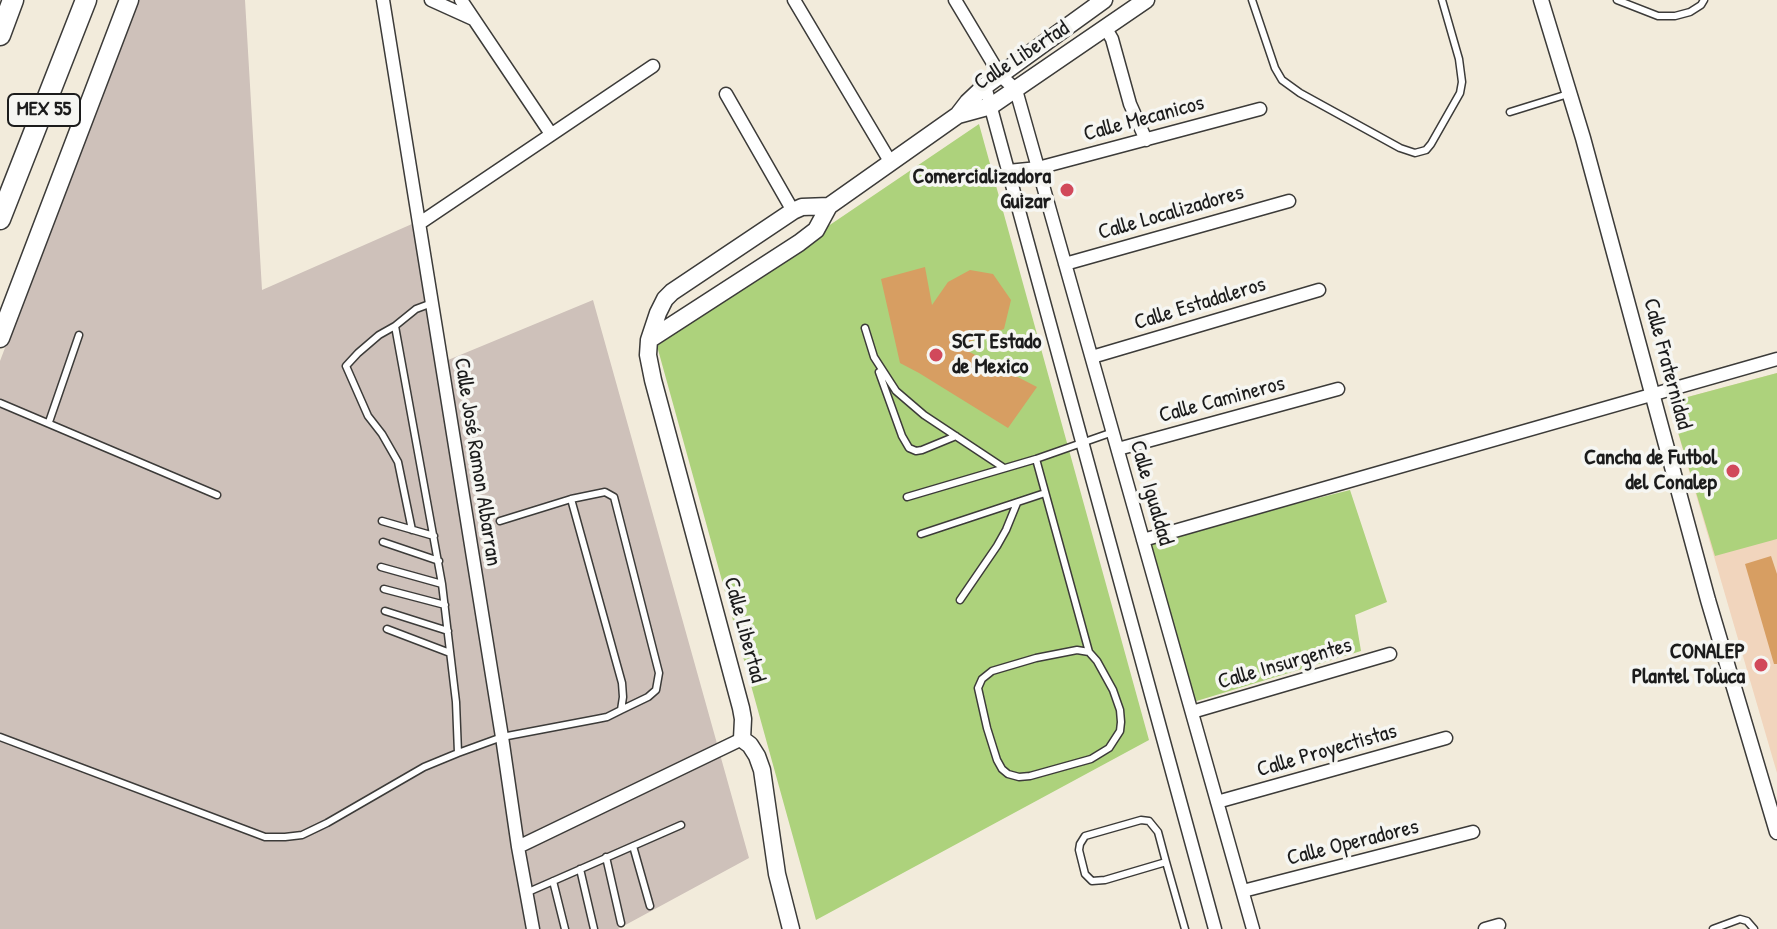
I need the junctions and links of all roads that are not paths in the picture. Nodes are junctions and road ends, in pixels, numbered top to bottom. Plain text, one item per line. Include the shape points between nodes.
1 (13, 0) edge
2 (86, 0) edge
3 (129, 0) edge
4 (383, 0) edge
5 (431, 0) edge
6 (461, 0) edge
7 (794, 0) edge
8 (955, 0) edge
9 (1104, 0) edge
10 (1146, 0) edge
11 (1252, 0) edge
12 (1442, 0) edge
13 (1541, 0) edge
14 (1617, 0) edge
15 (1704, 0) edge
16 (473, 19) junction
17 (1105, 27) junction
18 (0, 35) edge
19 (653, 66) dead end
20 (1000, 75) junction
21 (985, 86) junction
22 (1016, 90) junction
23 (726, 94) dead end
24 (1569, 94) junction
25 (991, 106) junction
26 (1260, 109) dead end
27 (1510, 112) dead end
28 (958, 115) junction
29 (551, 134) junction
30 (1146, 140) junction
31 (891, 163) junction
32 (1038, 168) junction
33 (1008, 171) junction
34 (1289, 201) dead end
35 (829, 206) junction
36 (793, 211) junction
37 (0, 219) edge
38 (420, 223) junction
39 (1065, 264) junction
40 (1319, 290) dead end
41 (432, 303) junction
42 (395, 326) junction
43 (865, 328) dead end
44 (79, 335) dead end
45 (0, 338) edge
46 (649, 340) junction
47 (874, 357) junction
48 (1092, 357) junction
49 (1777, 359) edge
50 (1338, 389) dead end
51 (1652, 394) junction
52 (0, 403) edge
53 (49, 422) junction
54 (1113, 432) junction
55 (956, 436) junction
56 (1083, 443) junction
57 (1118, 449) junction
58 (1036, 459) junction
59 (1004, 468) junction
60 (1045, 493) junction
61 (217, 495) dead end
62 (907, 497) dead end
63 (571, 499) junction
64 (1017, 503) junction
65 (382, 521) dead end
66 (500, 521) dead end
67 (412, 530) junction
68 (921, 534) dead end
69 (434, 536) junction
70 (1143, 540) junction
71 (383, 542) dead end
72 (439, 561) junction
73 (381, 567) dead end
74 (442, 584) junction
75 (384, 589) dead end
76 (960, 600) dead end
77 (445, 605) junction
78 (385, 611) dead end
79 (387, 629) dead end
80 (448, 631) junction
81 (1089, 652) junction
82 (450, 653) junction
83 (1390, 654) dead end
84 (621, 710) junction
85 (1192, 712) junction
86 (0, 737) edge
87 (502, 737) junction
88 (1446, 738) dead end
89 (742, 739) junction
90 (458, 753) junction
91 (1217, 802) junction
92 (681, 825) dead end
93 (1473, 832) dead end
94 (1777, 832) edge
95 (633, 846) junction
96 (518, 847) junction
97 (606, 857) junction
98 (1166, 862) junction
99 (580, 869) junction
100 (553, 881) junction
101 (1243, 891) junction
102 (526, 893) junction
103 (650, 906) dead end
104 (621, 923) dead end
105 (1499, 925) dead end
106 (533, 929) edge
107 (565, 929) edge
108 (594, 929) edge
109 (791, 929) edge
110 (1185, 929) edge
111 (1215, 929) edge
112 (1253, 929) edge
113 (1485, 929) edge
114 (1713, 929) edge
115 (1754, 929) edge

1 - 18 highway
2 - 37 highway, MEX 55
3 - 45 main road
4 - 38 street, Calle José Ramon Albarran
5 - 16 street
6 - 16 street
7 - 31 street
8 - 20 street
9 - 20 main road, Calle Libertad
10 - 17 main road, Calle Libertad
11 - 12 lane via 1282,80 1415,153 1431,144 1462,82
13 - 24 street, Calle Fraternidad
14 - 15 lane via 1658,16 1690,12
16 - 29 street
17 - 22 main road, Calle Libertad
17 - 30 street
19 - 29 street
20 - 21 main road, Calle Libertad
20 - 22 street
21 - 25 street
21 - 28 main road, Calle Libertad
22 - 25 main road, Calle Libertad
22 - 32 street, Calle Igualdad
23 - 36 street
24 - 27 lane
24 - 51 street, Calle Fraternidad
25 - 28 main road, Calle Libertad
25 - 33 street
26 - 30 street, Calle Mecanicos
28 - 31 main road, Calle Libertad
29 - 38 street
30 - 32 street, Calle Mecanicos
31 - 35 main road, Calle Libertad
32 - 33 street, Calle Mecanicos
32 - 39 street, Calle Igualdad
33 - 56 street
34 - 39 street, Calle Localizadores
35 - 36 main road, Calle Libertad
35 - 46 main road, Calle Libertad via 816,230 799,243
36 - 46 main road, Calle Libertad via 672,292
38 - 41 street, Calle José Ramon Albarran
39 - 48 street, Calle Igualdad
40 - 48 street, Calle Estadaleros
41 - 42 lane
41 - 87 street, Calle José Ramon Albarran
42 - 67 lane via 346,366 368,416 398,462
42 - 69 lane
43 - 47 lane
44 - 53 lane
46 - 89 main road, Calle Libertad via 650,367 741,708
47 - 55 lane via 903,398
47 - 55 lane via 909,448 922,450
48 - 54 street, Calle Igualdad
49 - 51 street
50 - 57 street, Calle Camineros
51 - 70 street
51 - 94 street, Calle Fraternidad
52 - 53 lane
53 - 61 lane
54 - 56 lane
54 - 57 street, Calle Igualdad
55 - 59 lane
56 - 58 lane
56 - 111 street
57 - 70 street, Calle Igualdad
58 - 59 lane
58 - 60 lane
59 - 62 lane
60 - 64 lane
60 - 81 lane
63 - 66 lane
63 - 84 lane via 622,683
63 - 84 lane via 605,492 614,497 659,673 656,690
64 - 68 lane
64 - 76 lane via 997,546
65 - 67 lane
67 - 69 lane
69 - 72 lane
70 - 85 street, Calle Igualdad
71 - 72 lane
72 - 74 lane
73 - 74 lane
74 - 77 lane
75 - 77 lane
77 - 80 lane
78 - 80 lane
79 - 82 lane
80 - 82 lane
81 - 81 lane via 1036,658 982,679 978,688 987,728 997,760 1008,774 1030,776 1091,759 1115,740 1120,710
82 - 90 lane
83 - 85 street, Calle Insurgentes
84 - 87 lane
85 - 91 street, Calle Igualdad
86 - 90 lane via 265,837 302,835
87 - 90 lane
87 - 96 street, Calle José Ramon Albarran
88 - 91 street, Calle Proyectistas
89 - 96 street
89 - 109 main road, Calle Libertad via 762,770
91 - 101 street, Calle Igualdad
92 - 95 lane
93 - 101 street, Calle Operadores
95 - 97 lane
95 - 103 lane
96 - 102 street, Calle José Ramon Albarran
97 - 99 lane
97 - 104 lane
98 - 98 lane via 1158,832 1145,820 1085,836 1080,844 1085,874 1092,881
98 - 110 lane
99 - 100 lane
99 - 108 lane
100 - 102 lane
100 - 107 lane
101 - 112 street, Calle Igualdad
102 - 106 street, Calle José Ramon Albarran
105 - 113 street
114 - 115 lane via 1740,919

